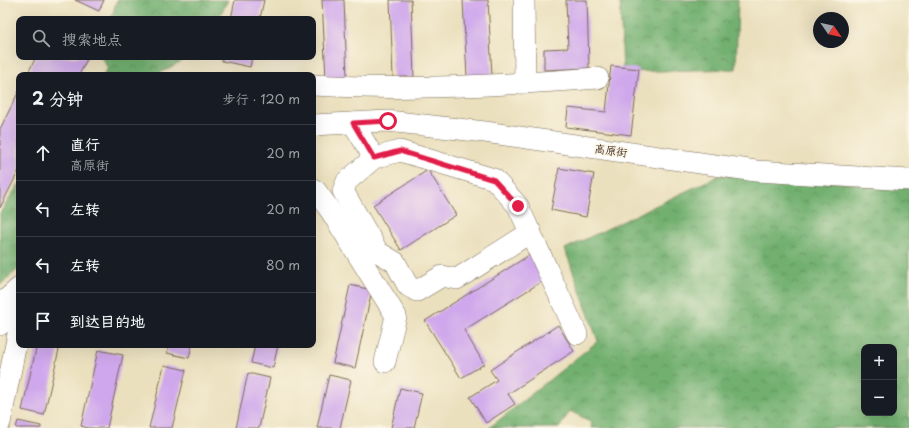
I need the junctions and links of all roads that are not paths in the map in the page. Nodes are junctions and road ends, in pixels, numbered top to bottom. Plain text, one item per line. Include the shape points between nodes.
1 (524, 0) edge
2 (598, 78) dead end
3 (525, 83) junction
4 (316, 84) edge
5 (353, 123) junction
6 (316, 125) edge
7 (374, 158) junction
8 (909, 180) edge
9 (316, 191) edge
10 (531, 232) junction
11 (16, 291) edge
12 (0, 305) edge
13 (16, 311) edge
14 (0, 325) edge
15 (577, 334) dead end
16 (16, 344) edge
17 (385, 362) dead end
18 (0, 423) edge

1 - 3 street
2 - 3 street
3 - 4 street via 463,86
5 - 6 street, 高原街
5 - 7 street
5 - 8 street, 高原街 via 388,121 485,132 756,171
7 - 10 street via 400,151 494,180 518,206
7 - 10 street via 347,181 343,191 378,252 395,262 408,286 418,291 442,276 457,278
9 - 17 street via 396,316
10 - 15 street
11 - 12 street
13 - 14 street
16 - 18 street

